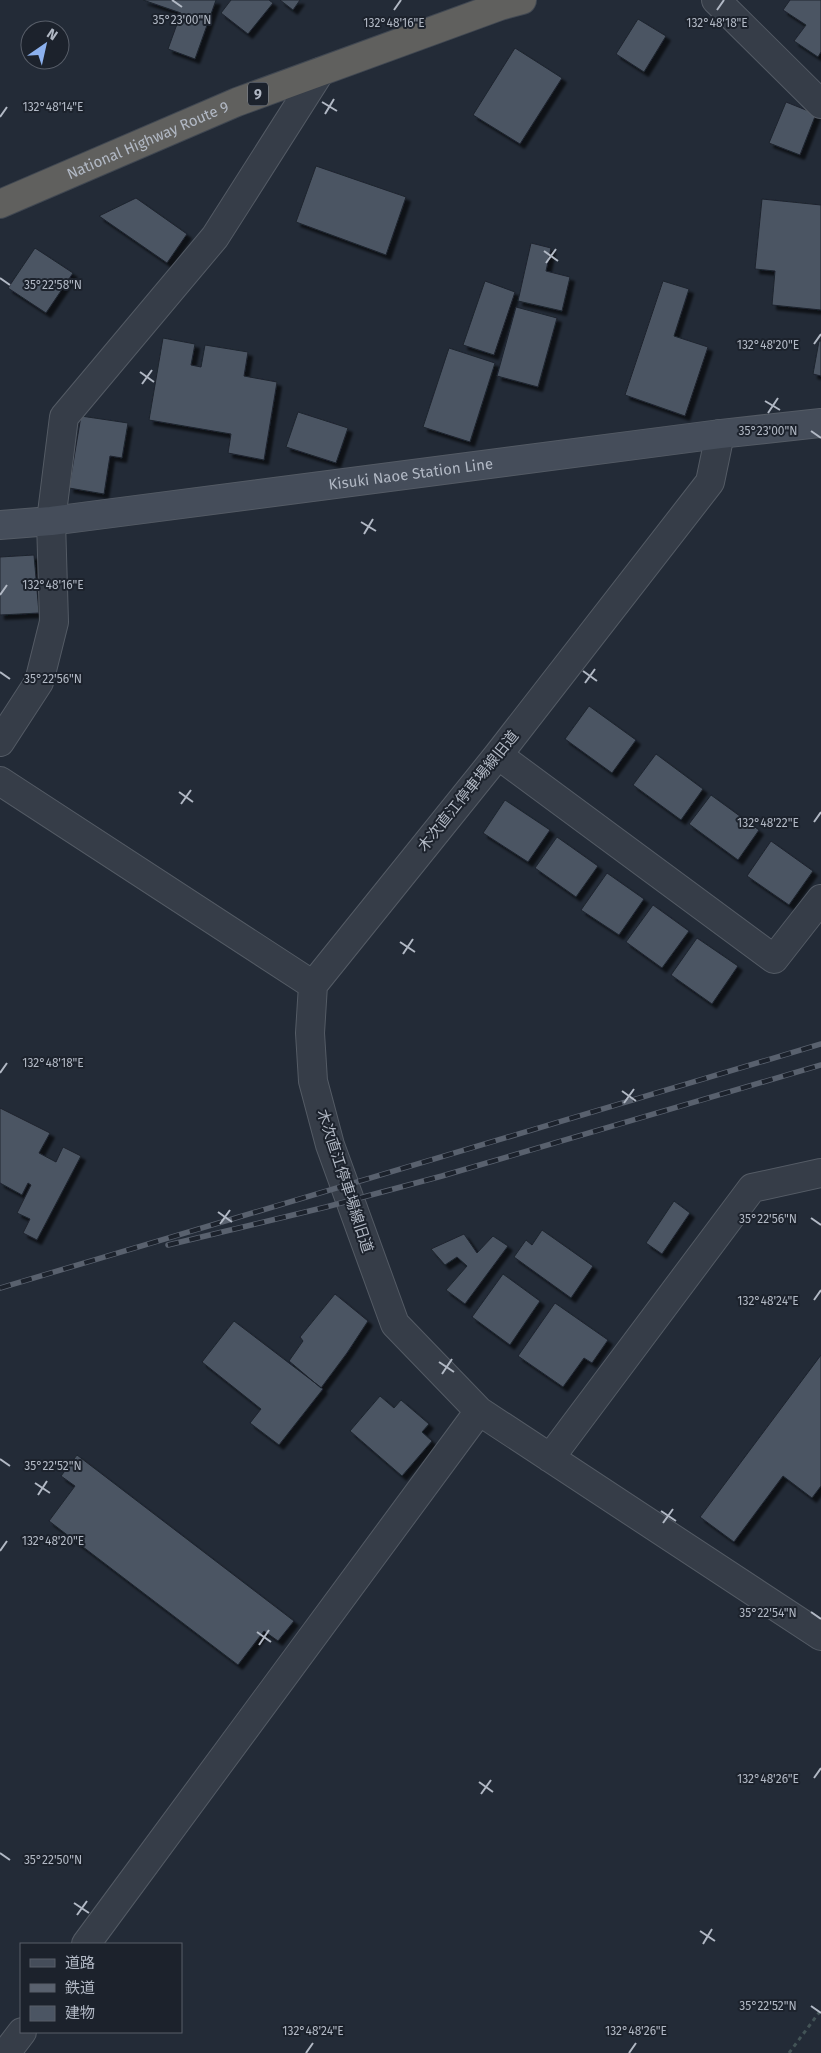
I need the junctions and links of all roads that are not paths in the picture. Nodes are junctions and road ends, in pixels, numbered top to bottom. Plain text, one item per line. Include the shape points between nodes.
1 (522, 0) edge
2 (716, 0) edge
3 (320, 72) junction
4 (821, 104) edge
5 (0, 204) edge
6 (821, 423) edge
7 (720, 434) junction
8 (51, 521) junction
9 (0, 525) edge
10 (0, 742) edge
11 (498, 755) junction
12 (0, 781) edge
13 (821, 899) edge
14 (313, 985) junction
15 (821, 1173) edge
16 (478, 1411) junction
17 (550, 1458) junction
18 (821, 1636) edge
19 (87, 1943) edge
20 (21, 2033) edge
21 (6, 2053) edge

1 - 3 highway, National Highway Route 9 / 9
2 - 4 street
3 - 5 highway, National Highway Route 9 / 9 via 237,102
3 - 8 street via 215,237 64,417
6 - 7 main road, Kisuki Naoe Station Line
7 - 8 main road, Kisuki Naoe Station Line
7 - 11 street, 木次直江停車場線旧道 via 710,482
8 - 9 main road, Kisuki Naoe Station Line
8 - 10 street via 54,622 39,682
11 - 13 street via 774,960
11 - 14 street, 木次直江停車場線旧道
12 - 14 street
14 - 16 street, 木次直江停車場線旧道 via 310,1032 313,1081 330,1145 395,1324
15 - 17 street via 752,1188
16 - 17 street, 木次直江停車場線旧道
16 - 19 street
17 - 18 street, 木次直江停車場線旧道
20 - 21 street

